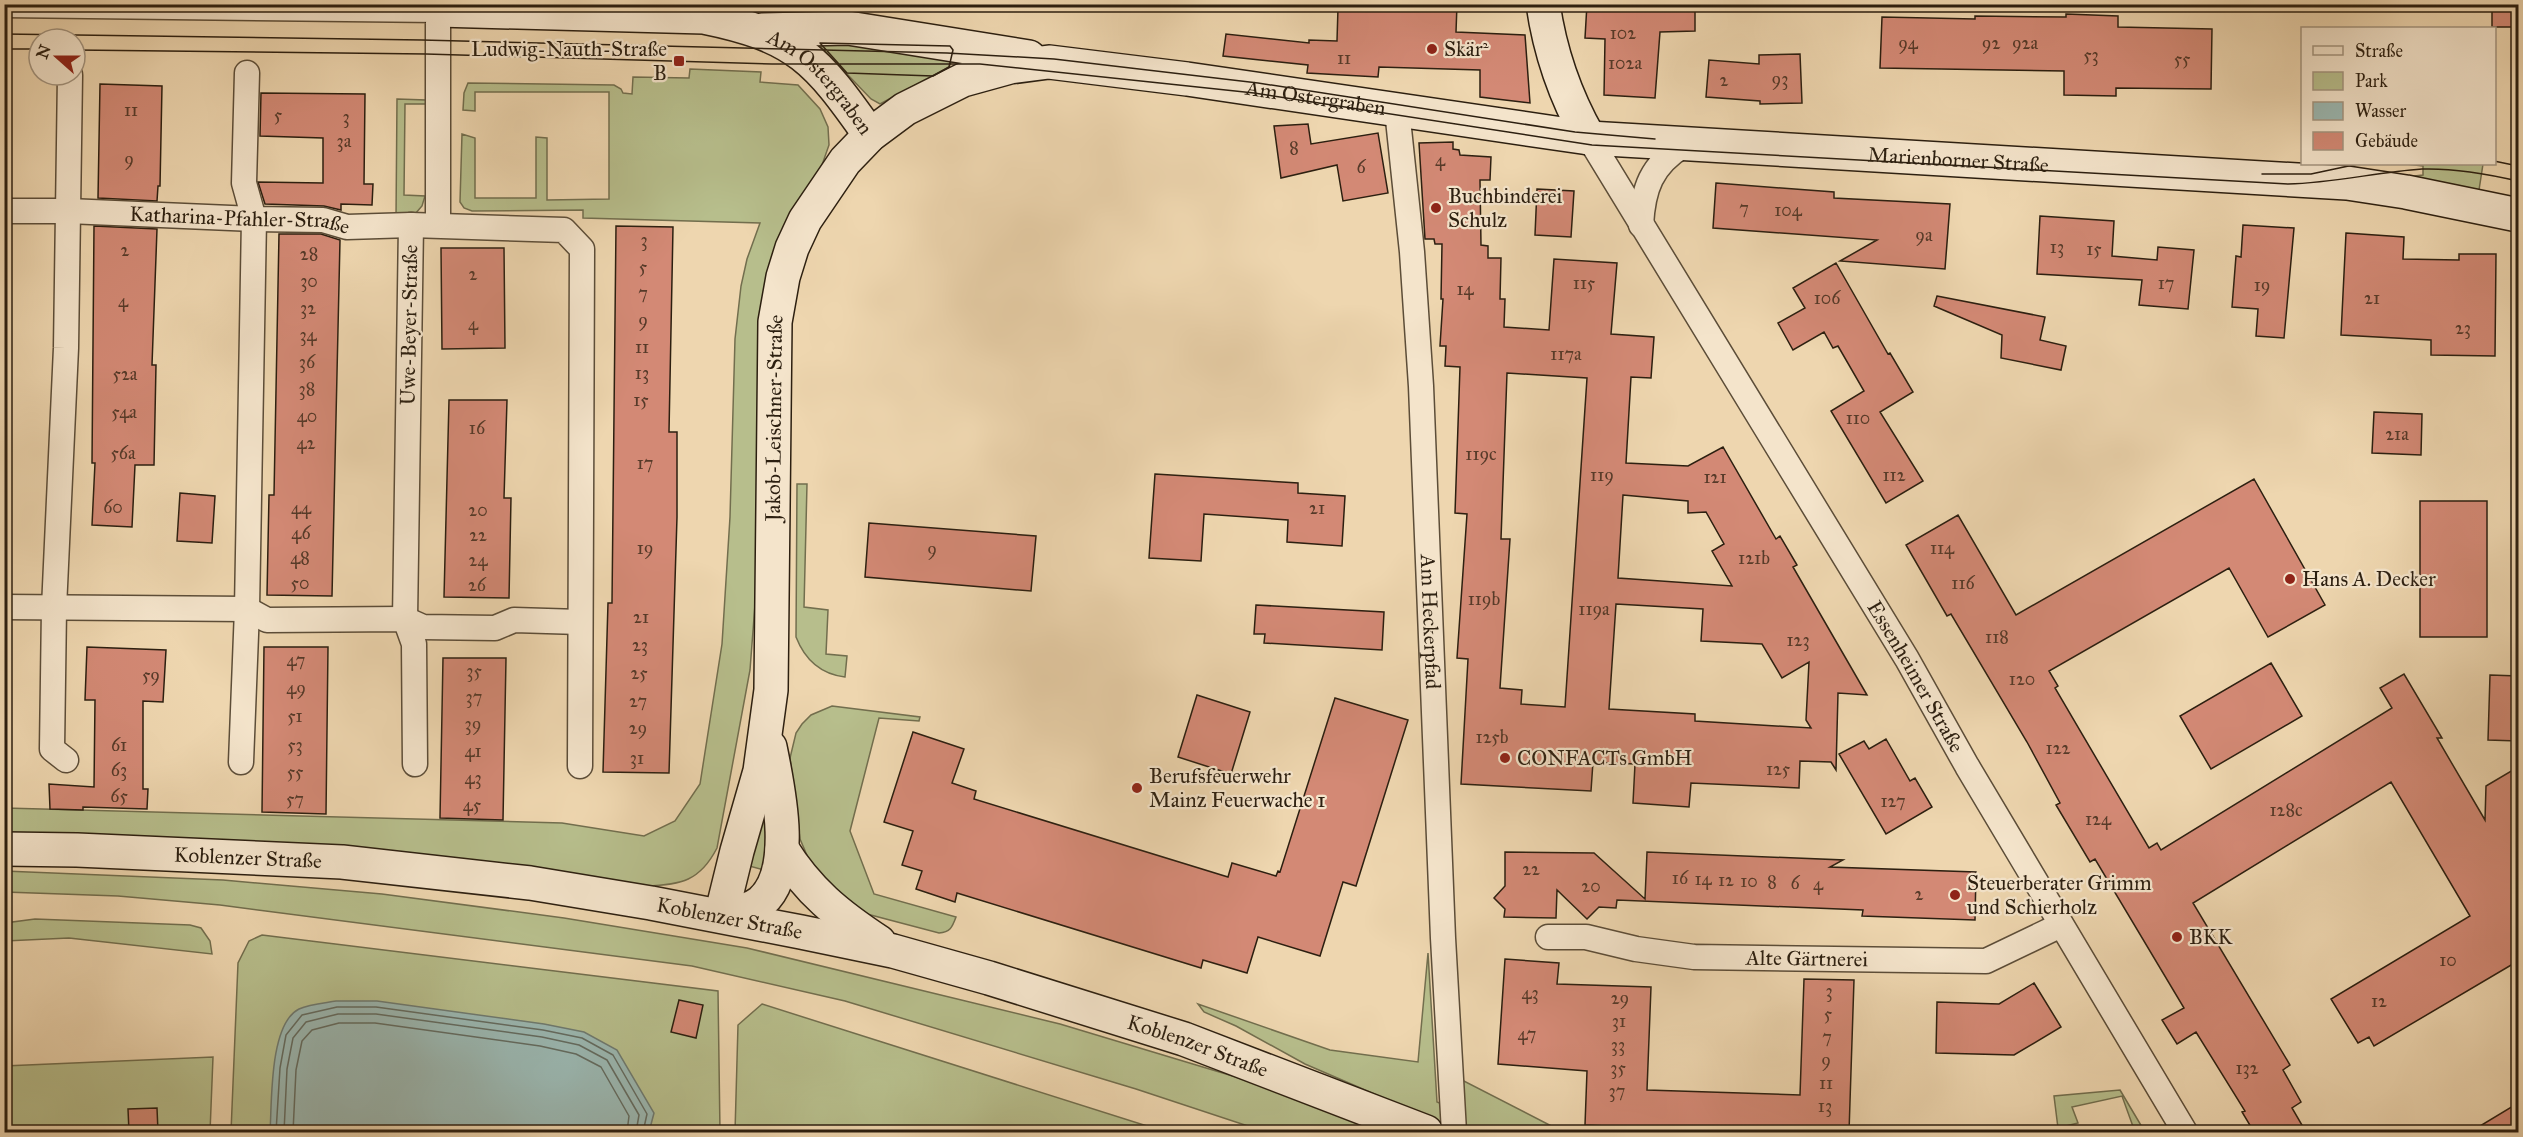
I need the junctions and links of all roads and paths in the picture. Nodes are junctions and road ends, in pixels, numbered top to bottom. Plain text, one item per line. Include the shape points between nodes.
1 (4, 4) edge
2 (1543, 4) edge
3 (438, 7) edge
4 (757, 30) junction
5 (1049, 62) junction
6 (248, 73) dead end
7 (70, 87) edge
8 (1397, 110) junction
9 (870, 135) junction
10 (1589, 138) junction
11 (1684, 145) junction
12 (4, 211) edge
13 (68, 211) junction
14 (2518, 215) edge
15 (254, 219) junction
16 (411, 225) junction
17 (438, 225) junction
18 (1641, 225) junction
19 (4, 607) edge
20 (54, 608) junction
21 (247, 609) junction
22 (405, 619) junction
23 (580, 622) junction
24 (767, 727) junction
25 (66, 760) dead end
26 (241, 762) dead end
27 (415, 764) dead end
28 (580, 766) dead end
29 (4, 849) edge
30 (782, 849) junction
31 (721, 916) junction
32 (2061, 925) junction
33 (1548, 937) dead end
34 (893, 951) junction
35 (1426, 1132) edge
36 (1454, 1132) edge
37 (2185, 1132) edge

1 - 3 street, Am Ostergraben
2 - 10 street, Essenheimer Straße via 1554,60
3 - 4 street, Am Ostergraben via 704,17
3 - 17 street
4 - 5 street via 848,28
4 - 9 street, Am Ostergraben via 780,39 815,64
5 - 8 street, Am Ostergraben
5 - 9 street, Am Ostergraben via 1010,67 963,80 905,109
6 - 15 street via 244,183
7 - 13 street
8 - 10 street, Marienborner Straße
8 - 36 street, Am Heckerpfad via 1413,252 1421,386
9 - 24 street, Jakob-Leischner-Straße via 844,161 792,248 775,322 771,690
10 - 11 street, Marienborner Straße
10 - 18 street, Essenheimer Straße
11 - 14 street, Marienborner Straße via 2347,183
11 - 18 street via 1653,174 1642,199
12 - 13 street, Katharina-Pfahler-Straße
13 - 15 street, Katharina-Pfahler-Straße
13 - 20 street
15 - 16 street, Katharina-Pfahler-Straße via 323,220 347,227
15 - 21 street
16 - 17 street, Uwe-Beyer-Straße
16 - 22 street, Uwe-Beyer-Straße
17 - 23 street, Uwe-Beyer-Straße via 564,230 582,249
18 - 32 street, Essenheimer Straße via 1901,649
19 - 20 street
20 - 21 street
20 - 25 street via 52,749
21 - 22 street via 267,620
21 - 26 street
22 - 23 street via 423,627 495,628 514,620
22 - 27 street, Uwe-Beyer-Straße via 414,644
23 - 28 street, Uwe-Beyer-Straße
24 - 30 street, Jakob-Leischner-Straße via 779,794
24 - 31 street, Jakob-Leischner-Straße via 760,771
29 - 31 street, Koblenzer Straße via 342,862 530,883
30 - 31 street, Jakob-Leischner-Straße via 777,876 761,902 749,910
30 - 34 street via 814,893 848,922
31 - 34 street, Koblenzer Straße
32 - 33 street, Alte Gärtnerei via 1986,961 1694,957 1586,937
32 - 37 street, Essenheimer Straße
34 - 35 street, Koblenzer Straße via 1184,1039

